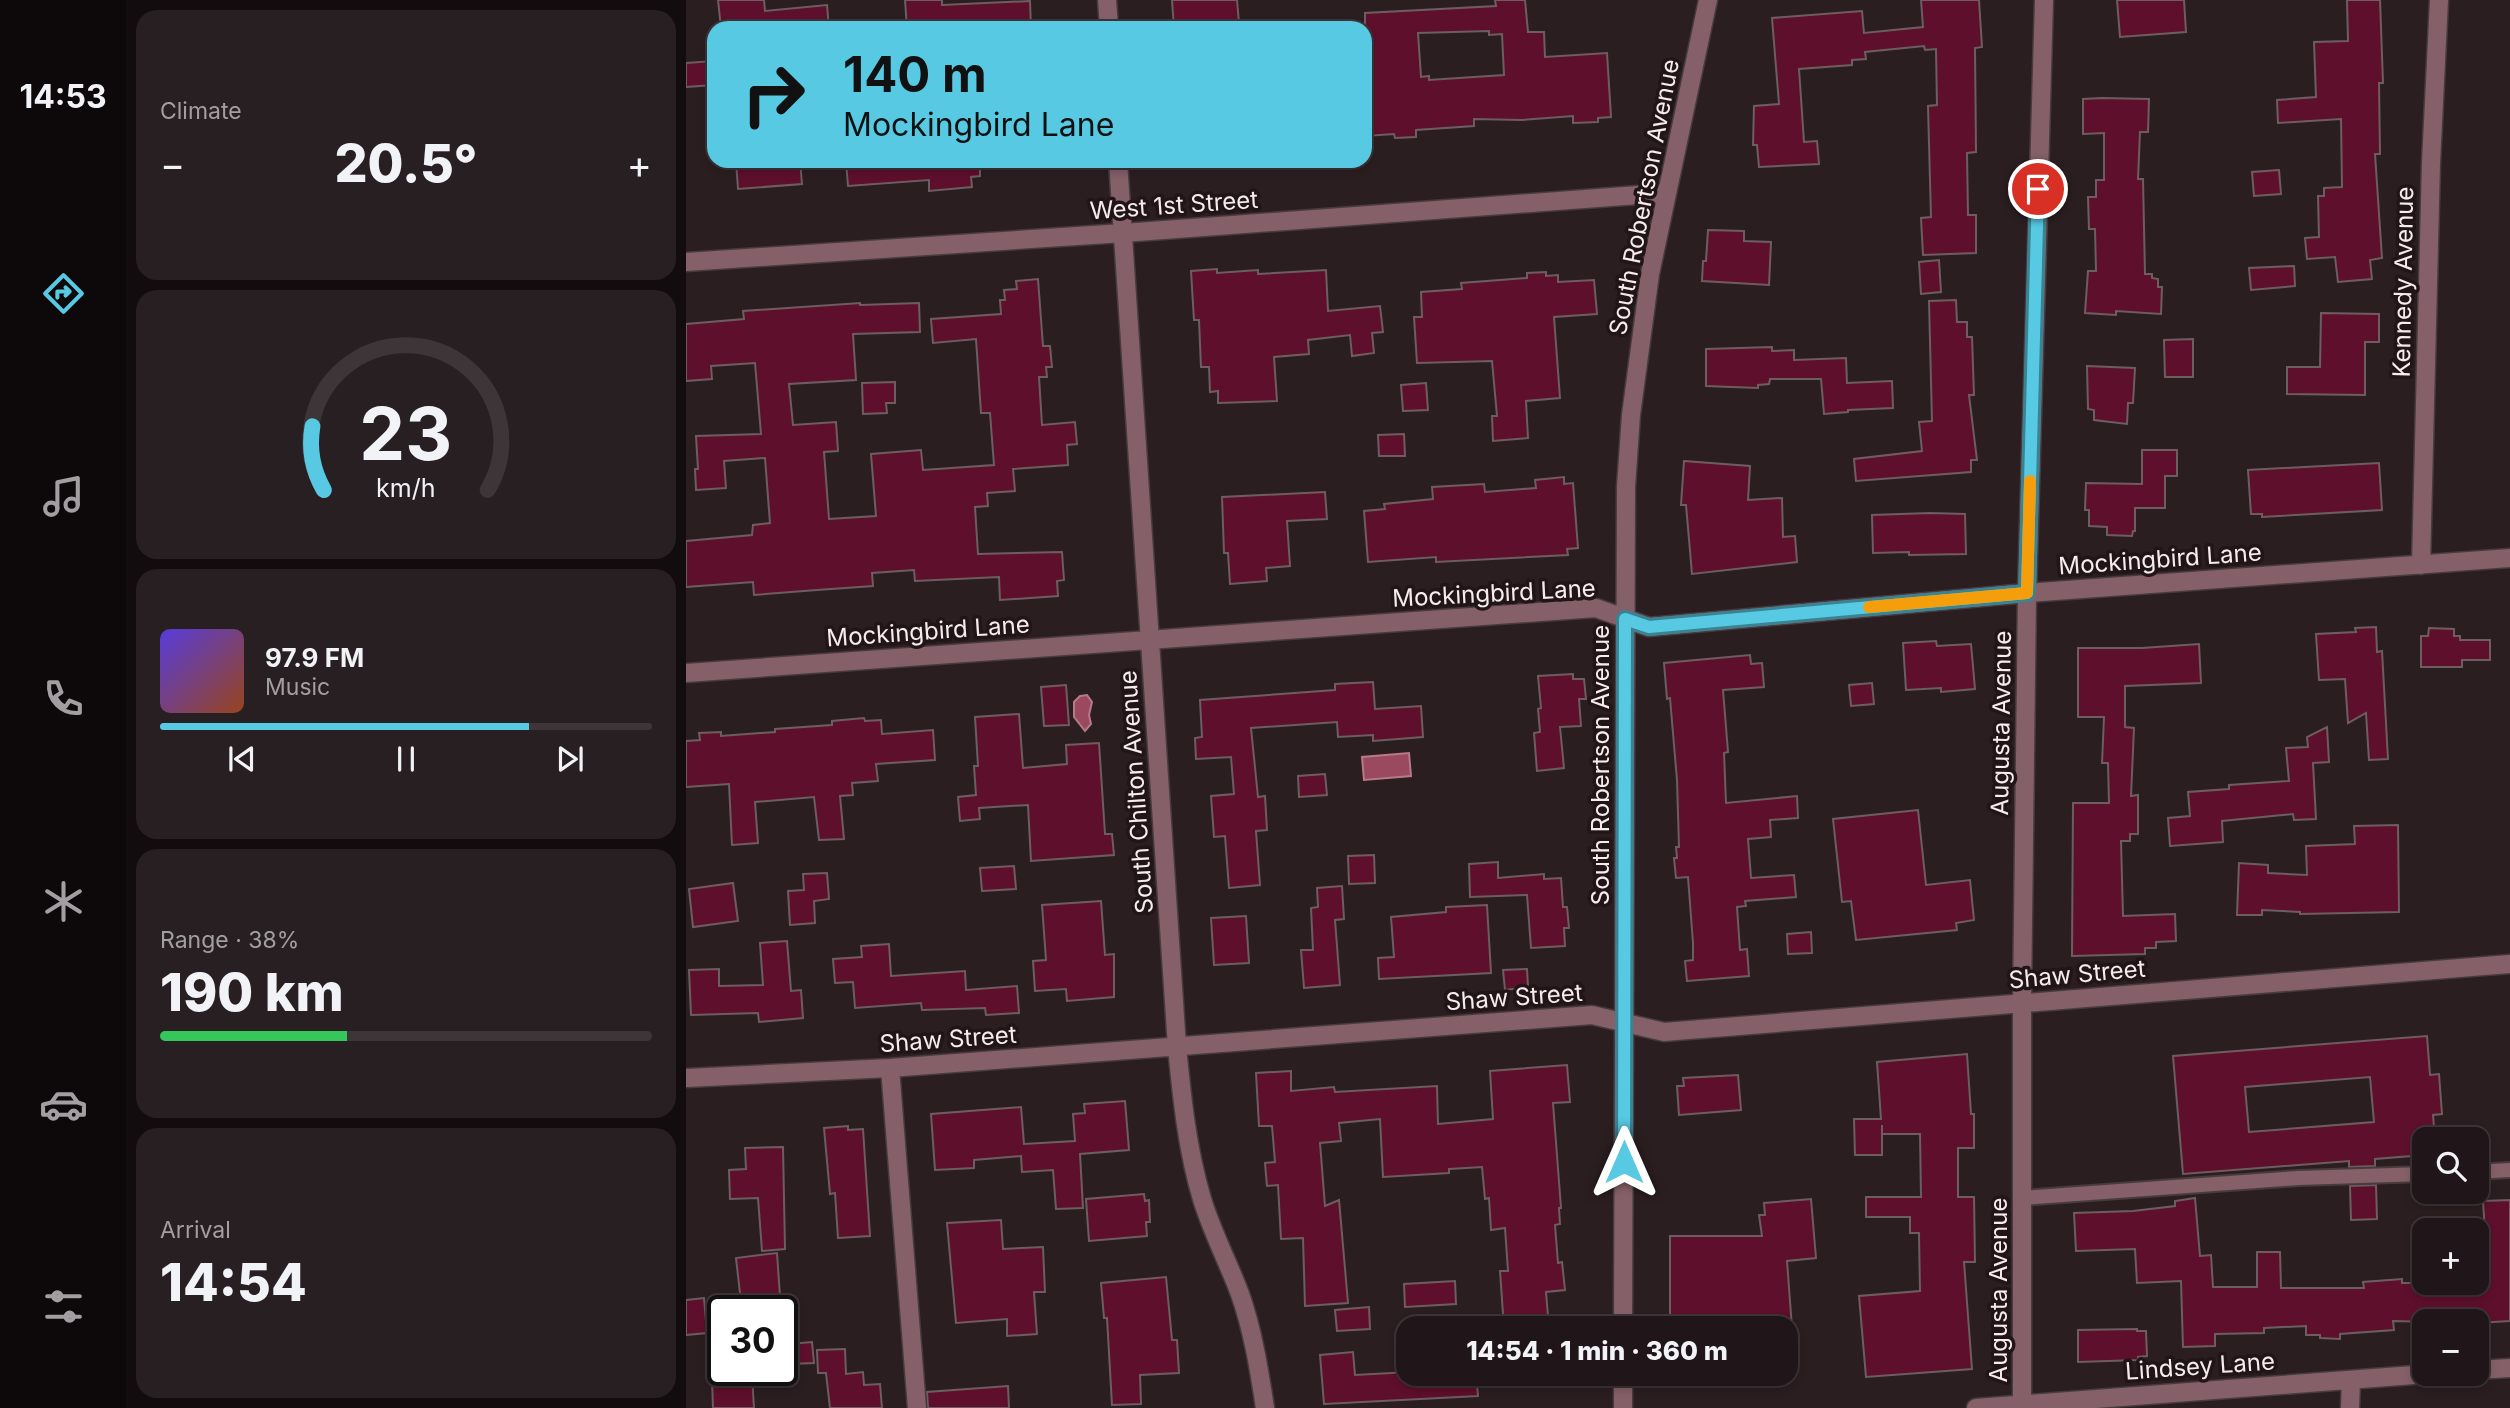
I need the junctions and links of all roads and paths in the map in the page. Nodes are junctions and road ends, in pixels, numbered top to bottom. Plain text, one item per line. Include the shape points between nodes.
1 (1107, 0) edge
2 (1708, 0) edge
3 (2044, 0) edge
4 (2439, 0) edge
5 (1108, 21) edge
6 (1118, 168) edge
7 (1665, 193) junction
8 (1123, 233) junction
9 (686, 262) edge
10 (2510, 558) edge
11 (2421, 565) junction
12 (2027, 593) junction
13 (1625, 619) junction
14 (1151, 640) junction
15 (686, 673) edge
16 (2510, 964) edge
17 (2022, 1003) junction
18 (1624, 1024) junction
19 (1177, 1047) junction
20 (890, 1068) junction
21 (686, 1078) edge
22 (2510, 1170) edge
23 (2489, 1171) edge
24 (2412, 1174) edge
25 (2022, 1198) junction
26 (1623, 1316) edge
27 (2510, 1368) edge
28 (2489, 1369) edge
29 (2412, 1375) edge
30 (2351, 1380) junction
31 (1623, 1386) edge
32 (2022, 1404) junction
33 (917, 1408) edge
34 (1265, 1408) edge
35 (1623, 1408) edge
36 (1976, 1408) edge
37 (2350, 1408) edge

1 - 5 street
2 - 7 street, South Robertson Avenue
3 - 12 street, Augusta Avenue
4 - 11 street, Kennedy Avenue
6 - 8 street, South Chilton Avenue
7 - 8 street, West 1st Street
7 - 13 street, South Robertson Avenue via 1631,415
8 - 9 street, West 1st Street
8 - 14 street, South Chilton Avenue
10 - 11 street, Mockingbird Lane
11 - 12 street, Mockingbird Lane
12 - 13 street, Mockingbird Lane via 1649,627
12 - 17 street, Augusta Avenue
13 - 14 street, Mockingbird Lane via 1596,608
13 - 18 street, South Robertson Avenue
14 - 15 street, Mockingbird Lane
14 - 19 street, South Chilton Avenue
16 - 17 street, Shaw Street
17 - 18 street, Shaw Street via 1664,1032
17 - 25 street, Augusta Avenue
18 - 19 street, Shaw Street via 1592,1015
18 - 26 street, South Robertson Avenue
19 - 20 street, Shaw Street
19 - 34 street, South Chilton Avenue via 1195,1173 1251,1329
20 - 21 street, Shaw Street
20 - 33 street
22 - 23 lane
24 - 25 lane
25 - 32 street, Augusta Avenue
27 - 28 street
29 - 30 street, Lindsey Lane
30 - 32 street, Lindsey Lane
30 - 37 street
31 - 35 street
32 - 36 street, Lindsey Lane

